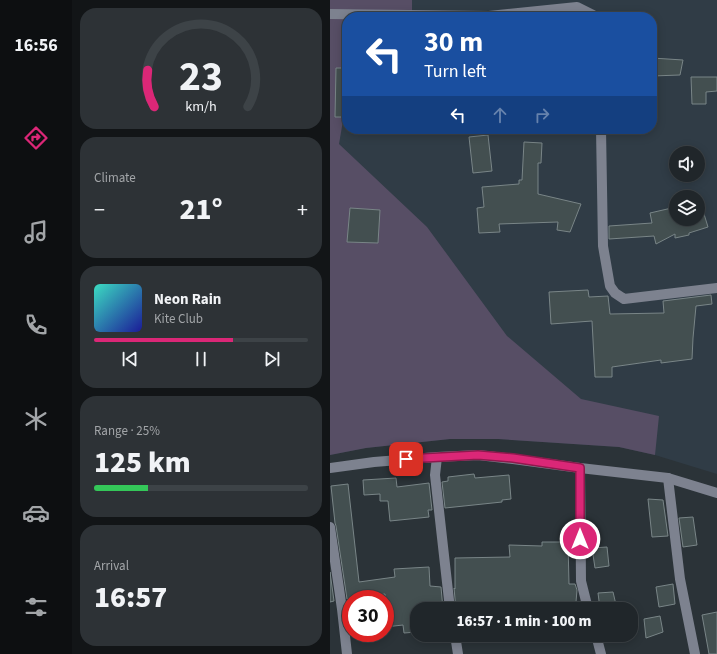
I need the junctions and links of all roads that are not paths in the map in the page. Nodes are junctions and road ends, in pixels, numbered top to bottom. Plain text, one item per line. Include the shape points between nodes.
1 (528, 12) edge
2 (587, 12) edge
3 (330, 14) edge
4 (342, 14) edge
5 (601, 134) edge
6 (717, 288) edge
7 (438, 457) junction
8 (330, 468) edge
9 (580, 468) junction
10 (668, 478) junction
11 (717, 493) edge
12 (330, 527) edge
13 (449, 602) edge
14 (586, 602) edge
15 (456, 642) edge
16 (598, 642) edge
17 (347, 654) edge
18 (458, 654) edge
19 (601, 654) edge
20 (695, 654) edge

1 - 2 street via 577,7
3 - 4 street
5 - 6 street via 603,246 610,286 615,293 624,299
7 - 8 street
7 - 9 street via 478,455
7 - 13 street via 435,475
9 - 10 street
9 - 14 street via 580,581
10 - 11 street
10 - 20 street via 680,579
12 - 17 street
15 - 18 street
16 - 19 street

